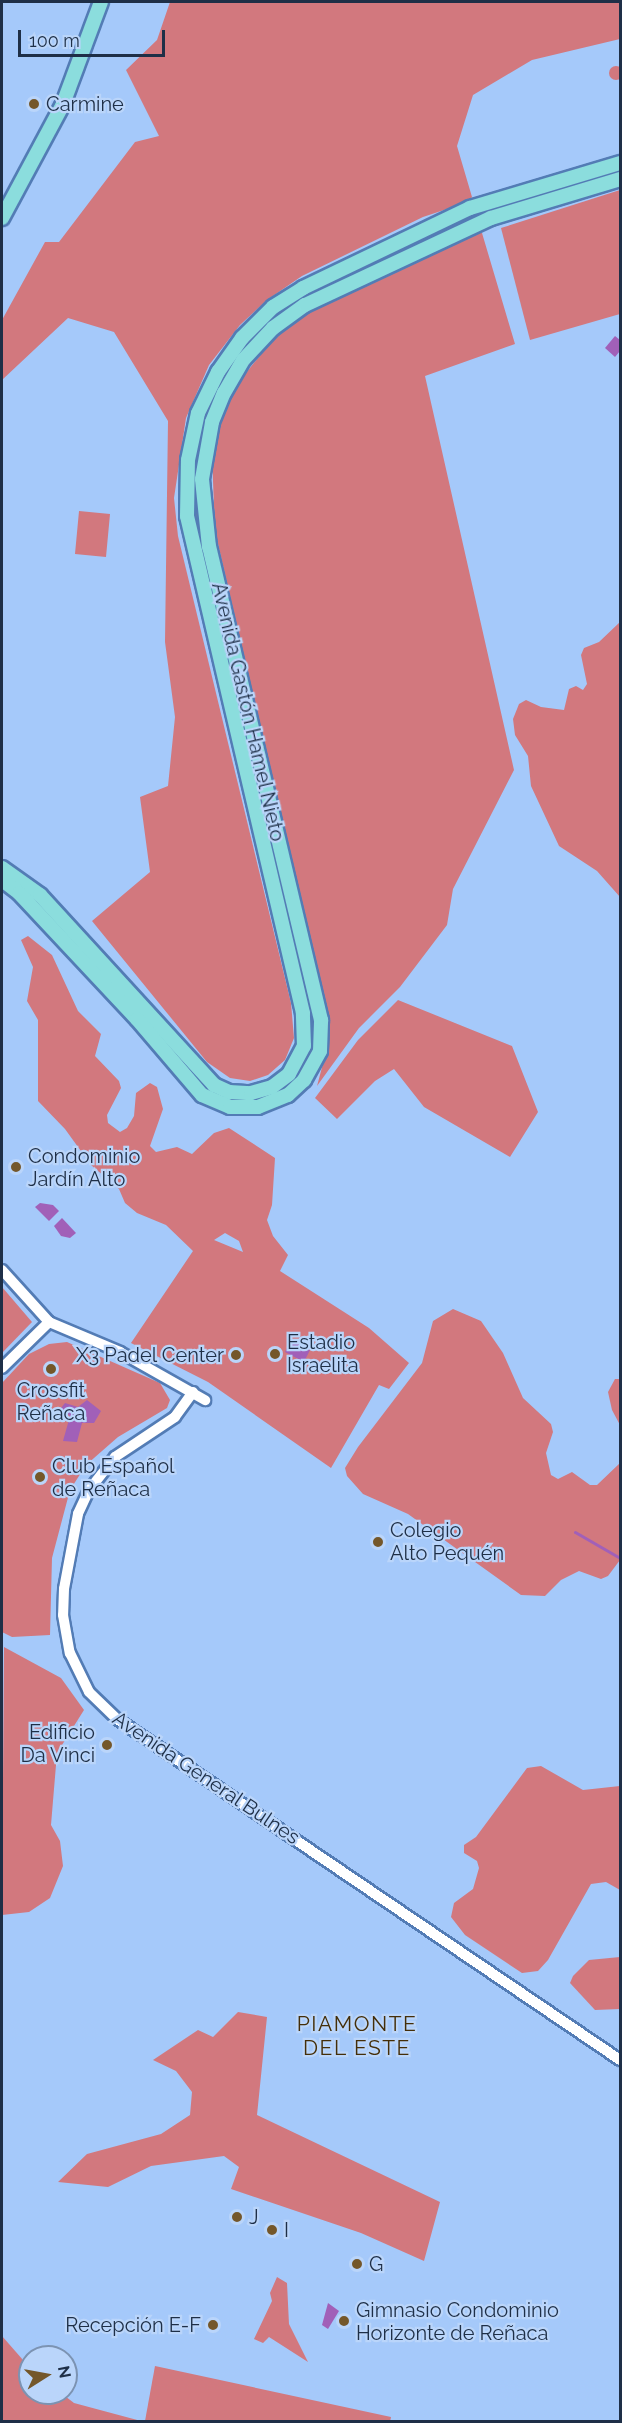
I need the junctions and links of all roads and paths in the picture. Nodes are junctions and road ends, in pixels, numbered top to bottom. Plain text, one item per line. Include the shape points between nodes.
1 (101, 2) edge
2 (621, 163) edge
3 (621, 179) edge
4 (2, 218) edge
5 (2, 868) edge
6 (2, 880) edge
7 (2, 1270) edge
8 (49, 1322) junction
9 (2, 1368) edge
10 (179, 1384) junction
11 (193, 1392) junction
12 (176, 1417) junction
13 (621, 2060) edge

1 - 4 main road via 63,104
2 - 5 main road, Avenida Gastón Hamel Nieto via 459,212 303,288 273,308 242,338 218,372 198,413 188,460 187,516 303,1013 304,1046 289,1074 272,1087 251,1093 229,1092 214,1085 40,895
3 - 6 main road, Avenida Gastón Hamel Nieto via 482,221 305,305 273,328 244,359 212,422 202,479 208,547 321,1020 320,1051 304,1080 288,1095 258,1107 230,1107 202,1095 137,1019 19,893
7 - 8 street
8 - 9 street
8 - 10 street via 91,1338
10 - 11 street
10 - 12 street via 182,1397
11 - 12 street, Avenida General Bulnes
11 - 12 street via 205,1400
12 - 13 street, Avenida General Bulnes via 115,1457 89,1490 78,1514 63,1615 70,1653 89,1692 117,1719

